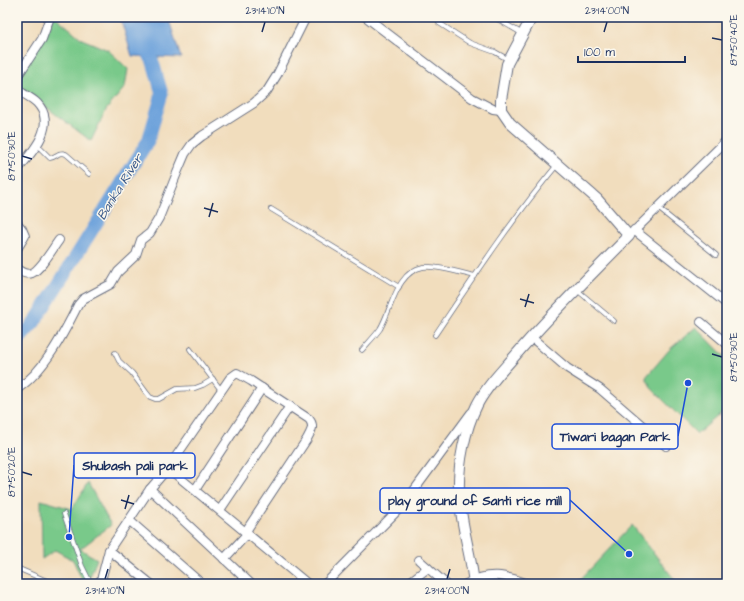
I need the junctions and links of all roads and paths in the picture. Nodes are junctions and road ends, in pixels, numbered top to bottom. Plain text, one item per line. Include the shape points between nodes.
1 (50, 17) edge
2 (306, 17) edge
3 (366, 17) edge
4 (494, 17) edge
5 (532, 17) edge
6 (439, 23) dead end
7 (523, 34) junction
8 (509, 60) junction
9 (17, 77) edge
10 (17, 89) edge
11 (501, 110) junction
12 (727, 140) edge
13 (36, 145) junction
14 (558, 165) junction
15 (17, 170) edge
16 (88, 174) dead end
17 (658, 208) junction
18 (271, 209) dead end
19 (17, 223) edge
20 (632, 233) junction
21 (58, 240) dead end
22 (17, 249) edge
23 (716, 255) dead end
24 (17, 269) edge
25 (475, 276) junction
26 (399, 287) junction
27 (576, 290) junction
28 (727, 304) edge
29 (614, 321) dead end
30 (701, 322) dead end
31 (434, 335) dead end
32 (531, 337) junction
33 (727, 344) edge
34 (190, 349) dead end
35 (362, 350) dead end
36 (115, 353) dead end
37 (213, 379) junction
38 (262, 388) junction
39 (17, 389) edge
40 (222, 391) junction
41 (290, 406) junction
42 (477, 406) junction
43 (666, 446) dead end
44 (168, 468) junction
45 (150, 489) junction
46 (196, 490) junction
47 (220, 510) junction
48 (64, 514) dead end
49 (130, 521) junction
50 (247, 532) junction
51 (109, 550) junction
52 (224, 559) junction
53 (419, 560) dead end
54 (17, 568) edge
55 (428, 568) junction
56 (101, 583) edge
57 (472, 583) edge
58 (54, 584) edge
59 (91, 584) edge
60 (151, 584) edge
61 (202, 584) edge
62 (251, 584) edge
63 (308, 584) edge
64 (325, 584) edge
65 (407, 584) edge
66 (446, 584) edge
67 (528, 584) edge

1 - 9 street via 42,39
2 - 39 street via 277,75 266,91 254,103 192,144 185,154 160,218 141,240 136,255 118,272 111,284 83,299 38,370
3 - 11 street via 472,98 492,109
4 - 7 lane
5 - 7 street
6 - 8 lane via 470,43
7 - 8 street
8 - 11 street
10 - 13 street via 36,102 46,118 45,127
11 - 14 street via 510,123
12 - 17 street
13 - 15 street
13 - 16 lane via 50,158 58,153 66,154
14 - 20 street
14 - 25 lane
17 - 20 street
17 - 23 lane
18 - 26 lane
19 - 22 street via 25,236
20 - 27 street
20 - 28 street
21 - 24 street via 33,273 27,274
25 - 26 lane via 423,267 414,270
25 - 31 lane
26 - 35 lane via 380,330
27 - 29 lane
27 - 32 street
30 - 33 street
32 - 42 street via 487,389
32 - 43 street via 567,368 600,388
34 - 37 lane
36 - 37 lane via 150,397 155,399 177,389 195,388
37 - 40 lane
38 - 40 street via 237,374 230,378
38 - 41 street
38 - 46 street
40 - 44 street
41 - 47 street
41 - 50 street via 309,418 312,430
42 - 57 street via 466,437 459,490
42 - 64 street via 404,504
44 - 45 street
44 - 46 street
45 - 49 street
45 - 52 street
46 - 47 street
47 - 50 street
48 - 59 lane
49 - 51 street
49 - 61 street
50 - 52 street
50 - 63 street
51 - 56 street
51 - 60 street
52 - 62 street
53 - 55 street
54 - 58 lane
55 - 65 street
55 - 66 street
57 - 67 street via 497,575

